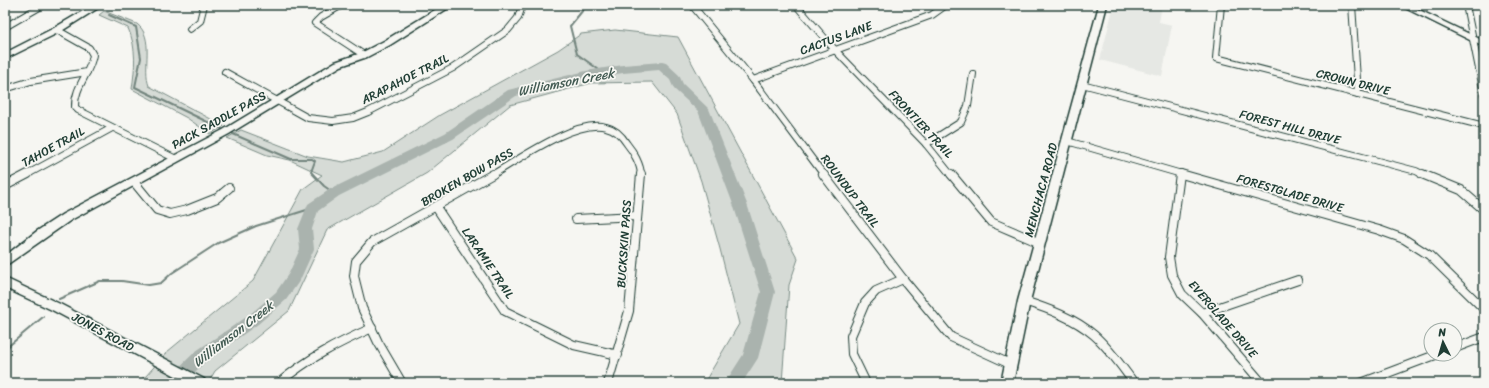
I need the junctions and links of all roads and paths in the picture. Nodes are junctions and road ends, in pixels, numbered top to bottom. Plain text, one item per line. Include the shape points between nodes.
1 (43, 5) edge
2 (99, 5) edge
3 (204, 5) edge
4 (342, 5) edge
5 (449, 5) edge
6 (520, 5) edge
7 (692, 5) edge
8 (796, 5) edge
9 (946, 5) edge
10 (1103, 5) edge
11 (1222, 5) edge
12 (1352, 5) edge
13 (1403, 5) edge
14 (1466, 5) edge
15 (5, 27) edge
16 (190, 29) dead end
17 (57, 30) junction
18 (1473, 39) junction
19 (1484, 44) edge
20 (835, 50) junction
21 (364, 55) junction
22 (5, 56) edge
23 (87, 72) junction
24 (225, 72) dead end
25 (973, 74) dead end
26 (753, 80) junction
27 (1082, 84) junction
28 (5, 89) edge
29 (1358, 94) junction
30 (1484, 94) edge
31 (278, 102) junction
32 (598, 124) joint
33 (1484, 126) edge
34 (112, 128) junction
35 (1067, 141) junction
36 (926, 144) junction
37 (176, 159) junction
38 (1180, 173) junction
39 (134, 182) junction
40 (5, 186) edge
41 (228, 188) dead end
42 (436, 207) junction
43 (1484, 210) edge
44 (637, 216) junction
45 (576, 219) dead end
46 (1040, 243) junction
47 (5, 262) edge
48 (903, 279) junction
49 (1298, 280) dead end
50 (5, 283) edge
51 (1024, 301) junction
52 (1484, 309) edge
53 (1202, 313) junction
54 (372, 328) junction
55 (1484, 337) edge
56 (1463, 345) edge
57 (618, 355) junction
58 (1423, 360) edge
59 (1012, 365) junction
60 (199, 382) edge
61 (279, 383) edge
62 (402, 383) edge
63 (608, 383) edge
64 (866, 383) edge
65 (1007, 383) edge
66 (1134, 383) edge
67 (1262, 383) edge
68 (1361, 383) edge

1 - 15 street
2 - 17 street
3 - 16 street via 200,21
4 - 21 street via 315,23
5 - 21 street, PACK SADDLE PASS via 387,44
6 - 31 street, ARAPAHOE TRAIL via 518,18 508,30 454,68 368,112 353,118 332,121 308,118
7 - 26 street, ROUNDUP TRAIL
8 - 20 street, FRONTIER TRAIL
9 - 20 street, CACTUS LANE via 932,15
10 - 27 street, MENCHACA ROAD
11 - 29 street, CROWN DRIVE via 1216,58
12 - 29 street
13 - 18 street
14 - 18 street
17 - 22 street
17 - 23 street via 92,52 93,60
18 - 19 street
18 - 30 street
20 - 26 street, CACTUS LANE
20 - 36 street, FRONTIER TRAIL
21 - 31 street, PACK SADDLE PASS via 338,64
23 - 28 street via 31,81
23 - 34 street via 75,97 75,106
24 - 31 street, ARAPAHOE TRAIL
25 - 36 street via 968,106 961,122
26 - 48 street, ROUNDUP TRAIL
27 - 35 street, MENCHACA ROAD
27 - 43 street, FOREST HILL DRIVE via 1416,171 1461,190
29 - 33 street, CROWN DRIVE
31 - 37 street, PACK SADDLE PASS
32 - 42 street, BROKEN BOW PASS via 567,132
32 - 44 street, BUCKSKIN PASS via 611,127 622,136 633,153 640,172
34 - 37 street
34 - 40 street, TAHOE TRAIL
35 - 38 street, FORESTGLADE DRIVE
35 - 46 street, MENCHACA ROAD
36 - 46 street, FRONTIER TRAIL via 991,222
37 - 39 street, PACK SADDLE PASS
38 - 52 street, FORESTGLADE DRIVE via 1404,238 1429,255
38 - 53 street, EVERGLADE DRIVE via 1169,257 1172,275 1182,294
39 - 41 street via 157,210 170,214 217,198
39 - 47 street, PACK SADDLE PASS via 67,217
42 - 54 street, BROKEN BOW PASS via 372,242 355,263 356,287
42 - 57 street, LARAMIE TRAIL via 505,311 574,345
44 - 45 street
44 - 57 street, BUCKSKIN PASS via 629,311
46 - 51 street, MENCHACA ROAD
48 - 59 street, ROUNDUP TRAIL via 951,337
48 - 64 street via 876,291 865,303 851,336 852,354
49 - 53 street
50 - 60 street, JONES ROAD
51 - 59 street, MENCHACA ROAD
51 - 66 street via 1058,313 1088,330 1103,343
53 - 67 street, EVERGLADE DRIVE
54 - 61 street via 309,360
54 - 62 street
55 - 56 street
57 - 63 street, BUCKSKIN PASS
58 - 68 street
59 - 65 street, MENCHACA ROAD

